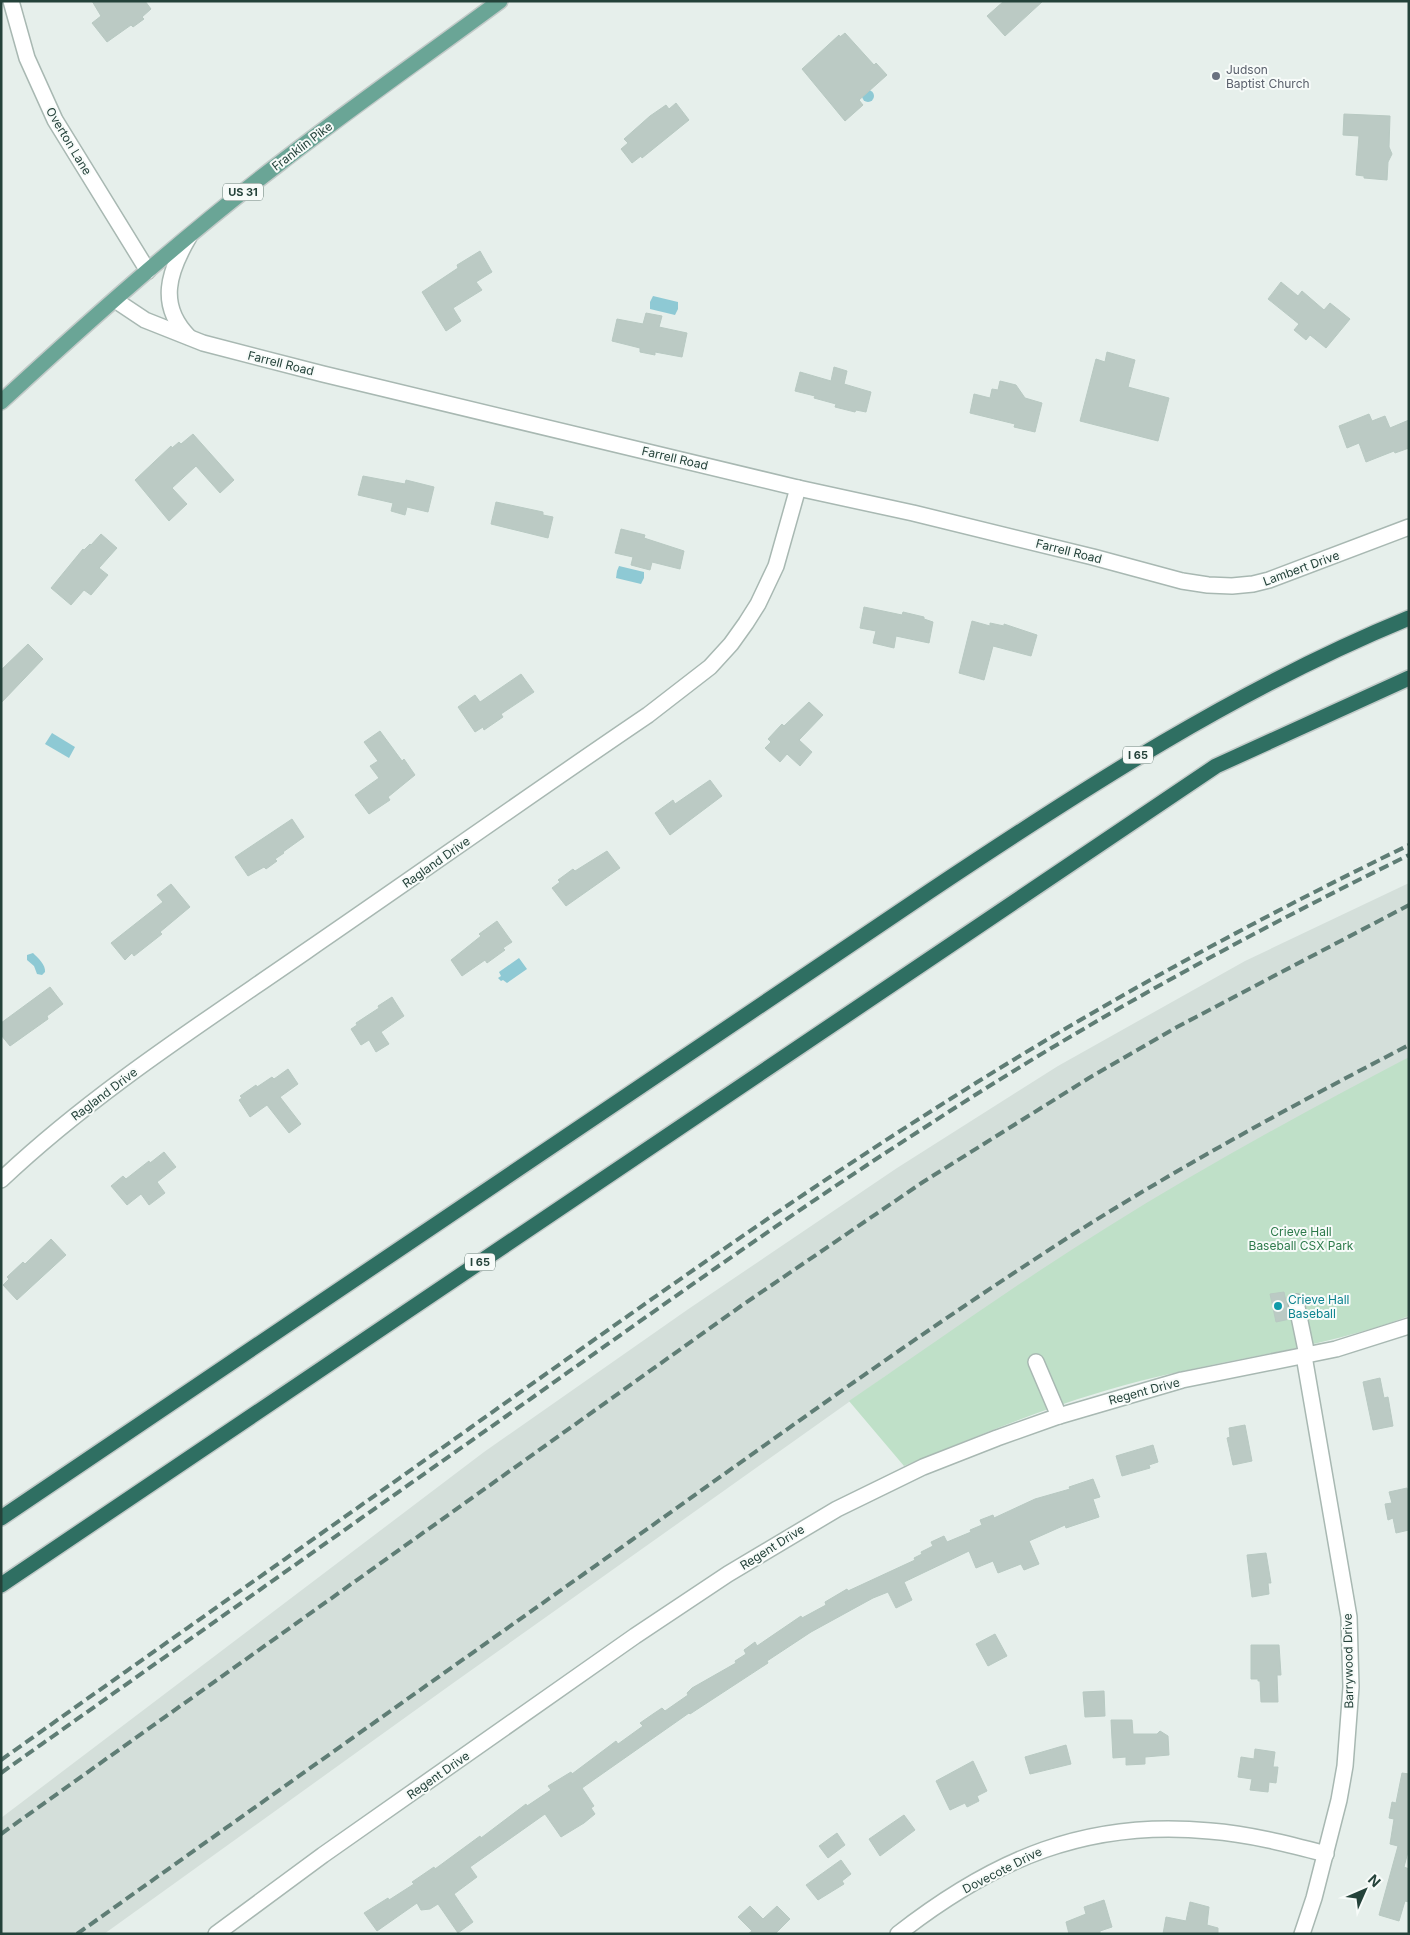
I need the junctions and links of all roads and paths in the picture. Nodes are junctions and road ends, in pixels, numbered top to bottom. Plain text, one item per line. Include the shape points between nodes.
1 (11, 1) edge
2 (500, 1) edge
3 (190, 235) junction
4 (148, 271) junction
5 (116, 300) junction
6 (190, 338) junction
7 (1, 402) edge
8 (798, 488) junction
9 (1408, 528) edge
10 (1161, 575) joint
11 (1409, 618) edge
12 (1409, 678) edge
13 (1, 1180) edge
14 (1296, 1302) dead end
15 (1409, 1326) edge
16 (1305, 1356) junction
17 (1036, 1362) dead end
18 (1058, 1416) junction
19 (1, 1518) edge
20 (1, 1585) edge
21 (1326, 1854) junction
22 (216, 1934) edge
23 (898, 1934) edge
24 (1302, 1934) edge

1 - 4 street, Overton Lane via 27,58 54,120
2 - 3 main road, Franklin Pike / US 31 via 280,163
3 - 4 main road, Franklin Pike / US 31
3 - 6 street via 174,263 170,282 175,318
4 - 5 main road, Franklin Pike / US 31
5 - 6 street, Farrell Road via 145,320
5 - 7 main road, Franklin Pike / US 31
6 - 8 street, Farrell Road via 323,374
8 - 10 street, Farrell Road
8 - 13 street, Ragland Drive via 782,550 758,604 731,644 698,678 94,1100
9 - 10 street, Lambert Drive via 1253,584 1208,585
11 - 19 highway, I 65 via 1230,704 1077,793
12 - 20 highway, I 65 via 1216,766
14 - 16 street, Barrywood Drive
15 - 16 street, Regent Drive
16 - 18 street, Regent Drive via 1182,1380
16 - 21 street, Barrywood Drive via 1349,1617 1350,1640 1350,1706 1345,1766
17 - 18 street
18 - 22 street, Regent Drive via 923,1467 837,1509 772,1546 628,1642 323,1855
21 - 23 street, Dovecote Drive via 1211,1831 1161,1829 1113,1832 1046,1848 1008,1864 959,1892
21 - 24 street, Barrywood Drive

